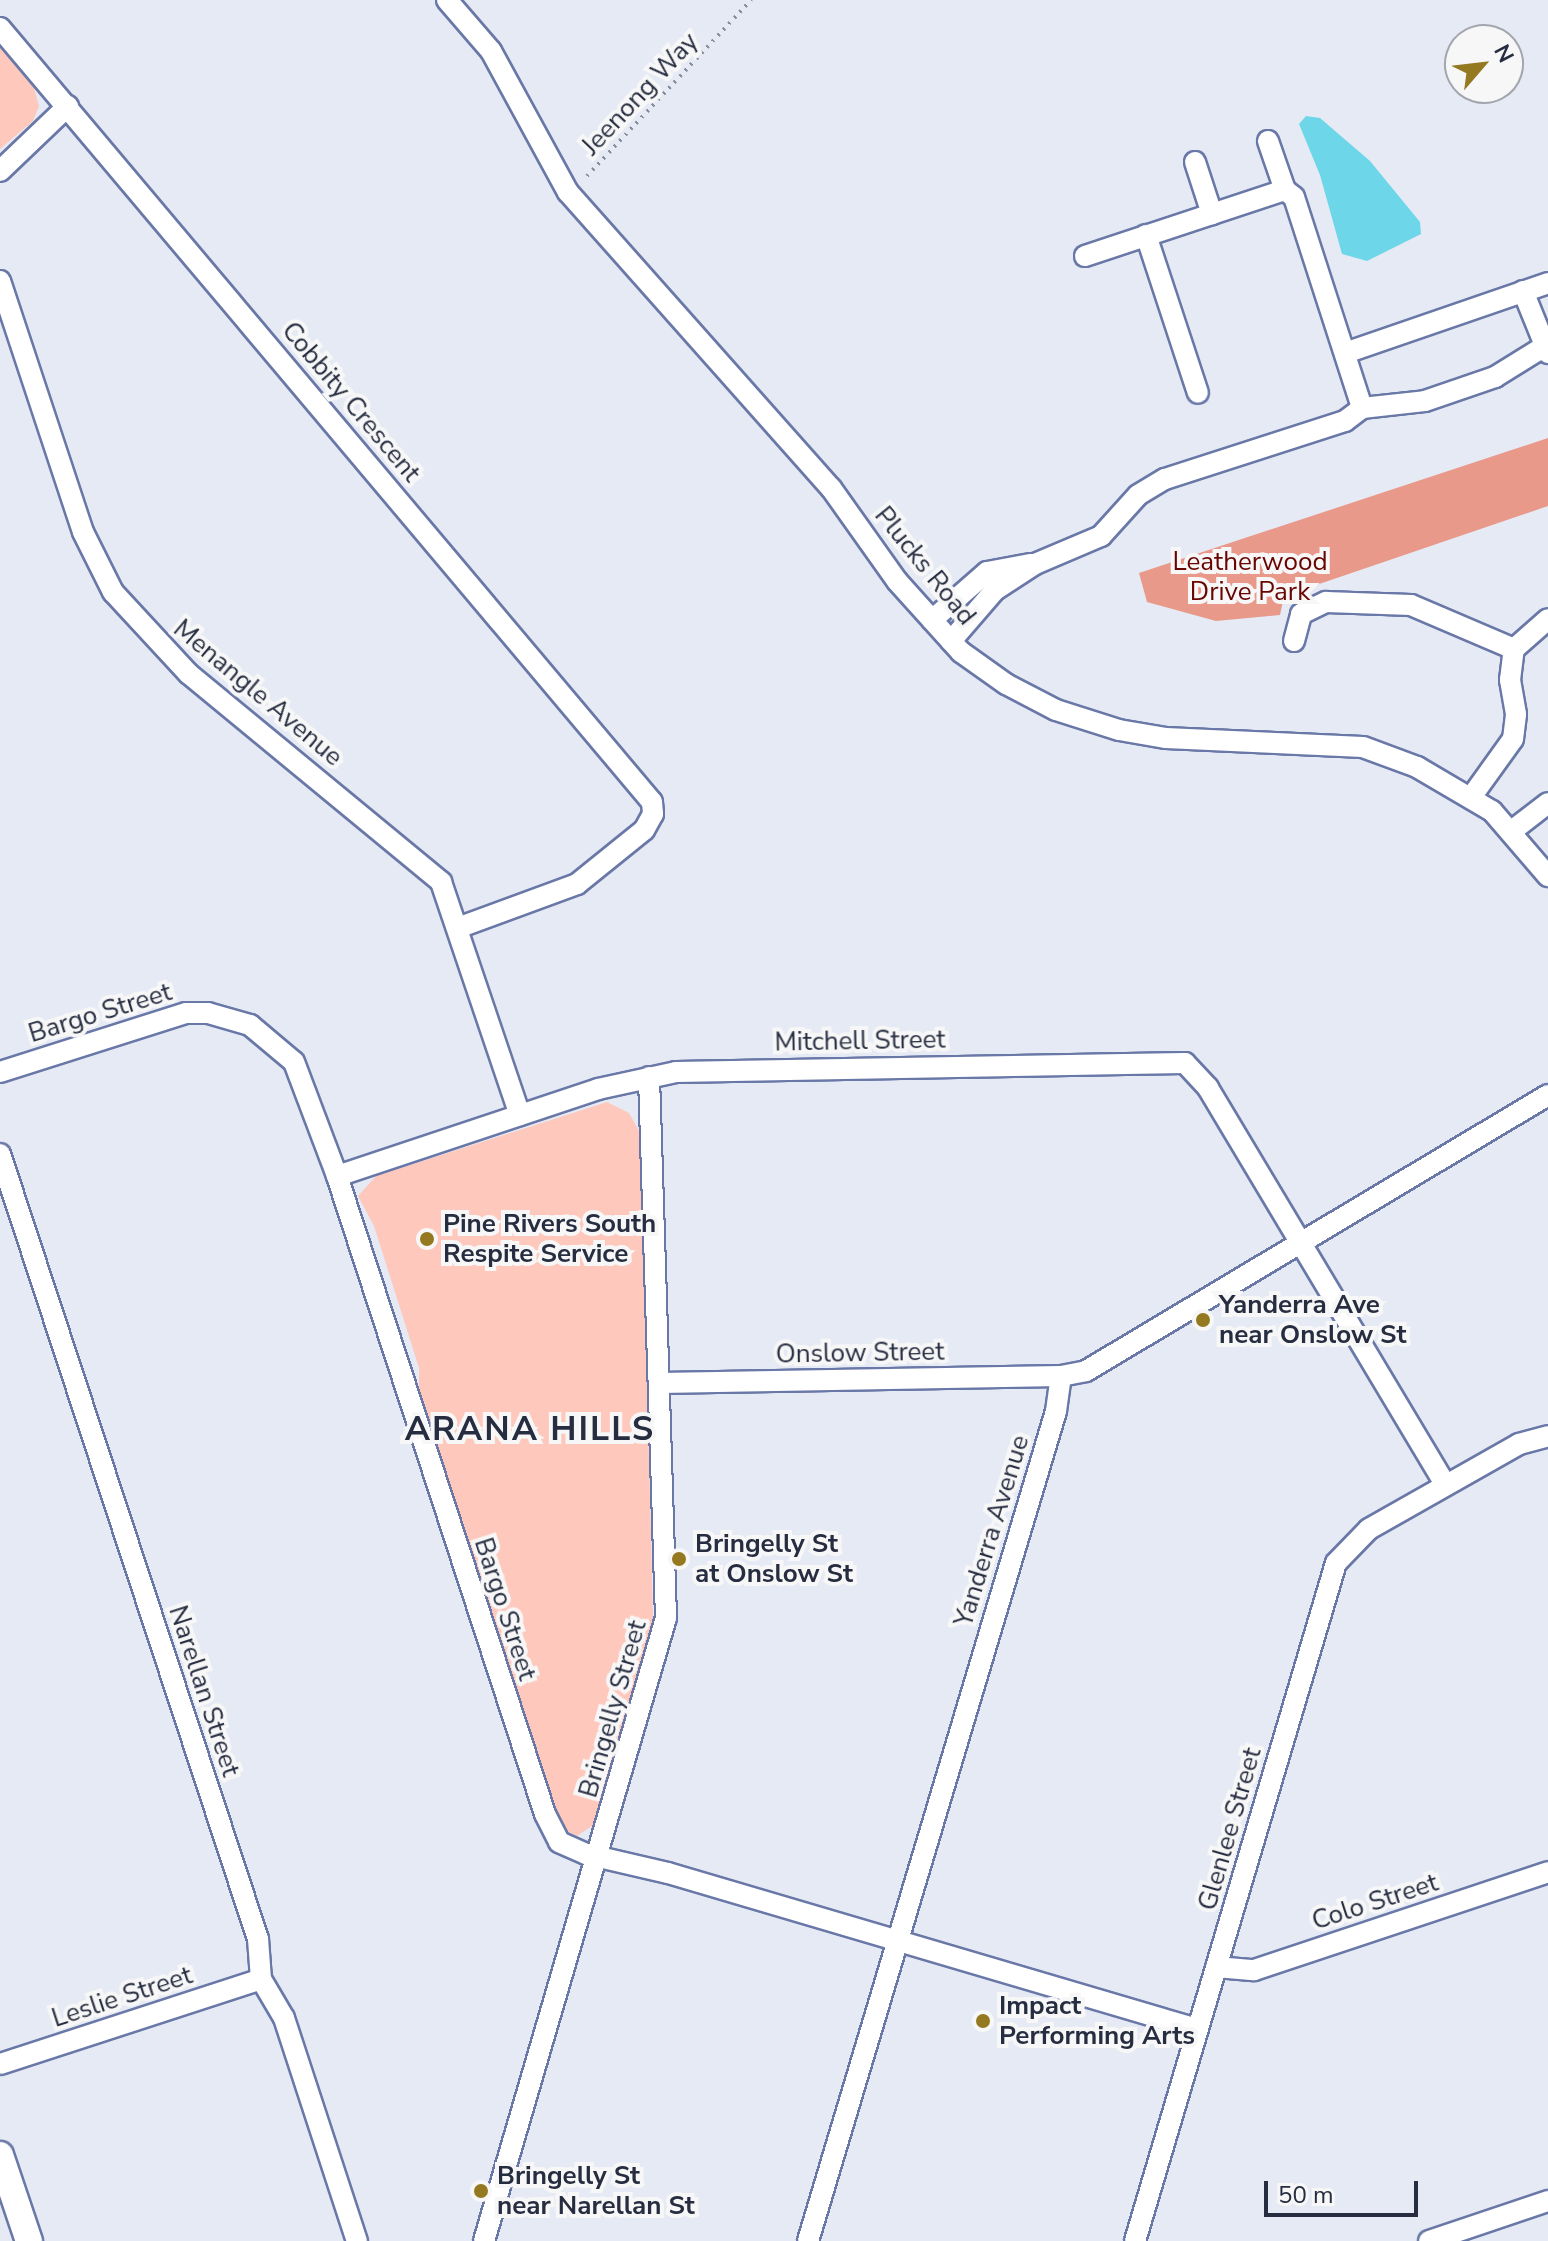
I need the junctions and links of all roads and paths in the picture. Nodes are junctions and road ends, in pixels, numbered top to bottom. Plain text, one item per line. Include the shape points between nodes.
1 (447, 0) edge
2 (751, 0) edge
3 (0, 28) edge
4 (68, 106) junction
5 (1268, 141) dead end
6 (1195, 162) dead end
7 (0, 171) edge
8 (587, 176) dead end
9 (1285, 190) junction
10 (1212, 214) junction
11 (1146, 235) junction
12 (1085, 256) dead end
13 (0, 281) edge
14 (1548, 283) edge
15 (1523, 291) junction
16 (1545, 351) edge
17 (1348, 352) junction
18 (1198, 393) dead end
19 (1362, 408) junction
20 (1035, 564) junction
21 (1548, 619) edge
22 (932, 620) junction
23 (951, 641) junction
24 (1294, 641) dead end
25 (1514, 649) junction
26 (1472, 796) junction
27 (1548, 803) edge
28 (1513, 830) junction
29 (1548, 876) edge
30 (460, 927) junction
31 (0, 1072) edge
32 (649, 1077) junction
33 (1548, 1095) edge
34 (520, 1115) junction
35 (0, 1154) edge
36 (337, 1176) junction
37 (1302, 1243) junction
38 (1061, 1376) junction
39 (660, 1383) junction
40 (1548, 1436) edge
41 (1445, 1484) junction
42 (598, 1857) junction
43 (1548, 1872) edge
44 (898, 1941) junction
45 (1216, 1967) junction
46 (261, 1979) junction
47 (1197, 2029) junction
48 (0, 2064) edge
49 (0, 2155) edge
50 (1548, 2201) edge
51 (29, 2241) edge
52 (357, 2241) edge
53 (484, 2241) edge
54 (808, 2241) edge
55 (1135, 2241) edge
56 (1429, 2241) edge

1 - 22 street, Plucks Road via 491,51 568,192 831,488 897,581
2 - 8 path, Jeenong Way
3 - 4 street, Cobbity Crescent
4 - 7 street
4 - 30 street, Cobbity Crescent via 660,814 577,884
5 - 9 street
6 - 10 street
9 - 10 street
9 - 17 street via 1294,197
10 - 11 street
11 - 12 street
11 - 18 street
13 - 30 street, Menangle Avenue via 83,532 113,592 189,674 430,870
14 - 15 street
15 - 16 street
15 - 17 street
16 - 19 street via 1495,377 1425,401
17 - 19 street
19 - 20 street via 1345,421 1165,479 1123,510 1101,536
20 - 22 street via 987,572
20 - 23 street via 995,590
21 - 25 street
22 - 23 street, Plucks Road
23 - 26 street, Plucks Road via 1006,684 1056,710 1119,730 1166,738 1363,747
24 - 25 street via 1305,610 1326,602 1369,603 1411,605
25 - 26 street via 1513,739
26 - 28 street, Plucks Road
27 - 28 street
28 - 29 street, Plucks Road
30 - 34 street, Menangle Avenue
31 - 36 street, Bargo Street via 161,1017 227,1017 266,1034 294,1062
32 - 34 street, Mitchell Street
32 - 37 street, Mitchell Street via 701,1070 1185,1063 1208,1088
32 - 39 street, Bringelly Street
33 - 37 street
34 - 36 street, Mitchell Street
35 - 46 street, Narellan Street via 258,1939
36 - 42 street, Bargo Street via 545,1814 559,1842
37 - 38 street via 1100,1364
37 - 41 street
38 - 39 street, Onslow Street
38 - 44 street, Yanderra Avenue via 1056,1411
39 - 42 street, Bringelly Street via 666,1618
40 - 41 street, Glenlee Street via 1532,1438
41 - 45 street, Glenlee Street via 1369,1529 1336,1563
42 - 44 street, Bargo Street
42 - 53 street, Bringelly Street
43 - 45 street, Colo Street via 1254,1970
44 - 47 street, Bargo Street
44 - 54 street, Yanderra Avenue
45 - 47 street, Glenlee Street
46 - 48 street, Leslie Street
46 - 52 street, Narellan Street via 284,2018
47 - 55 street, Glenlee Street
49 - 51 main road
50 - 56 street

